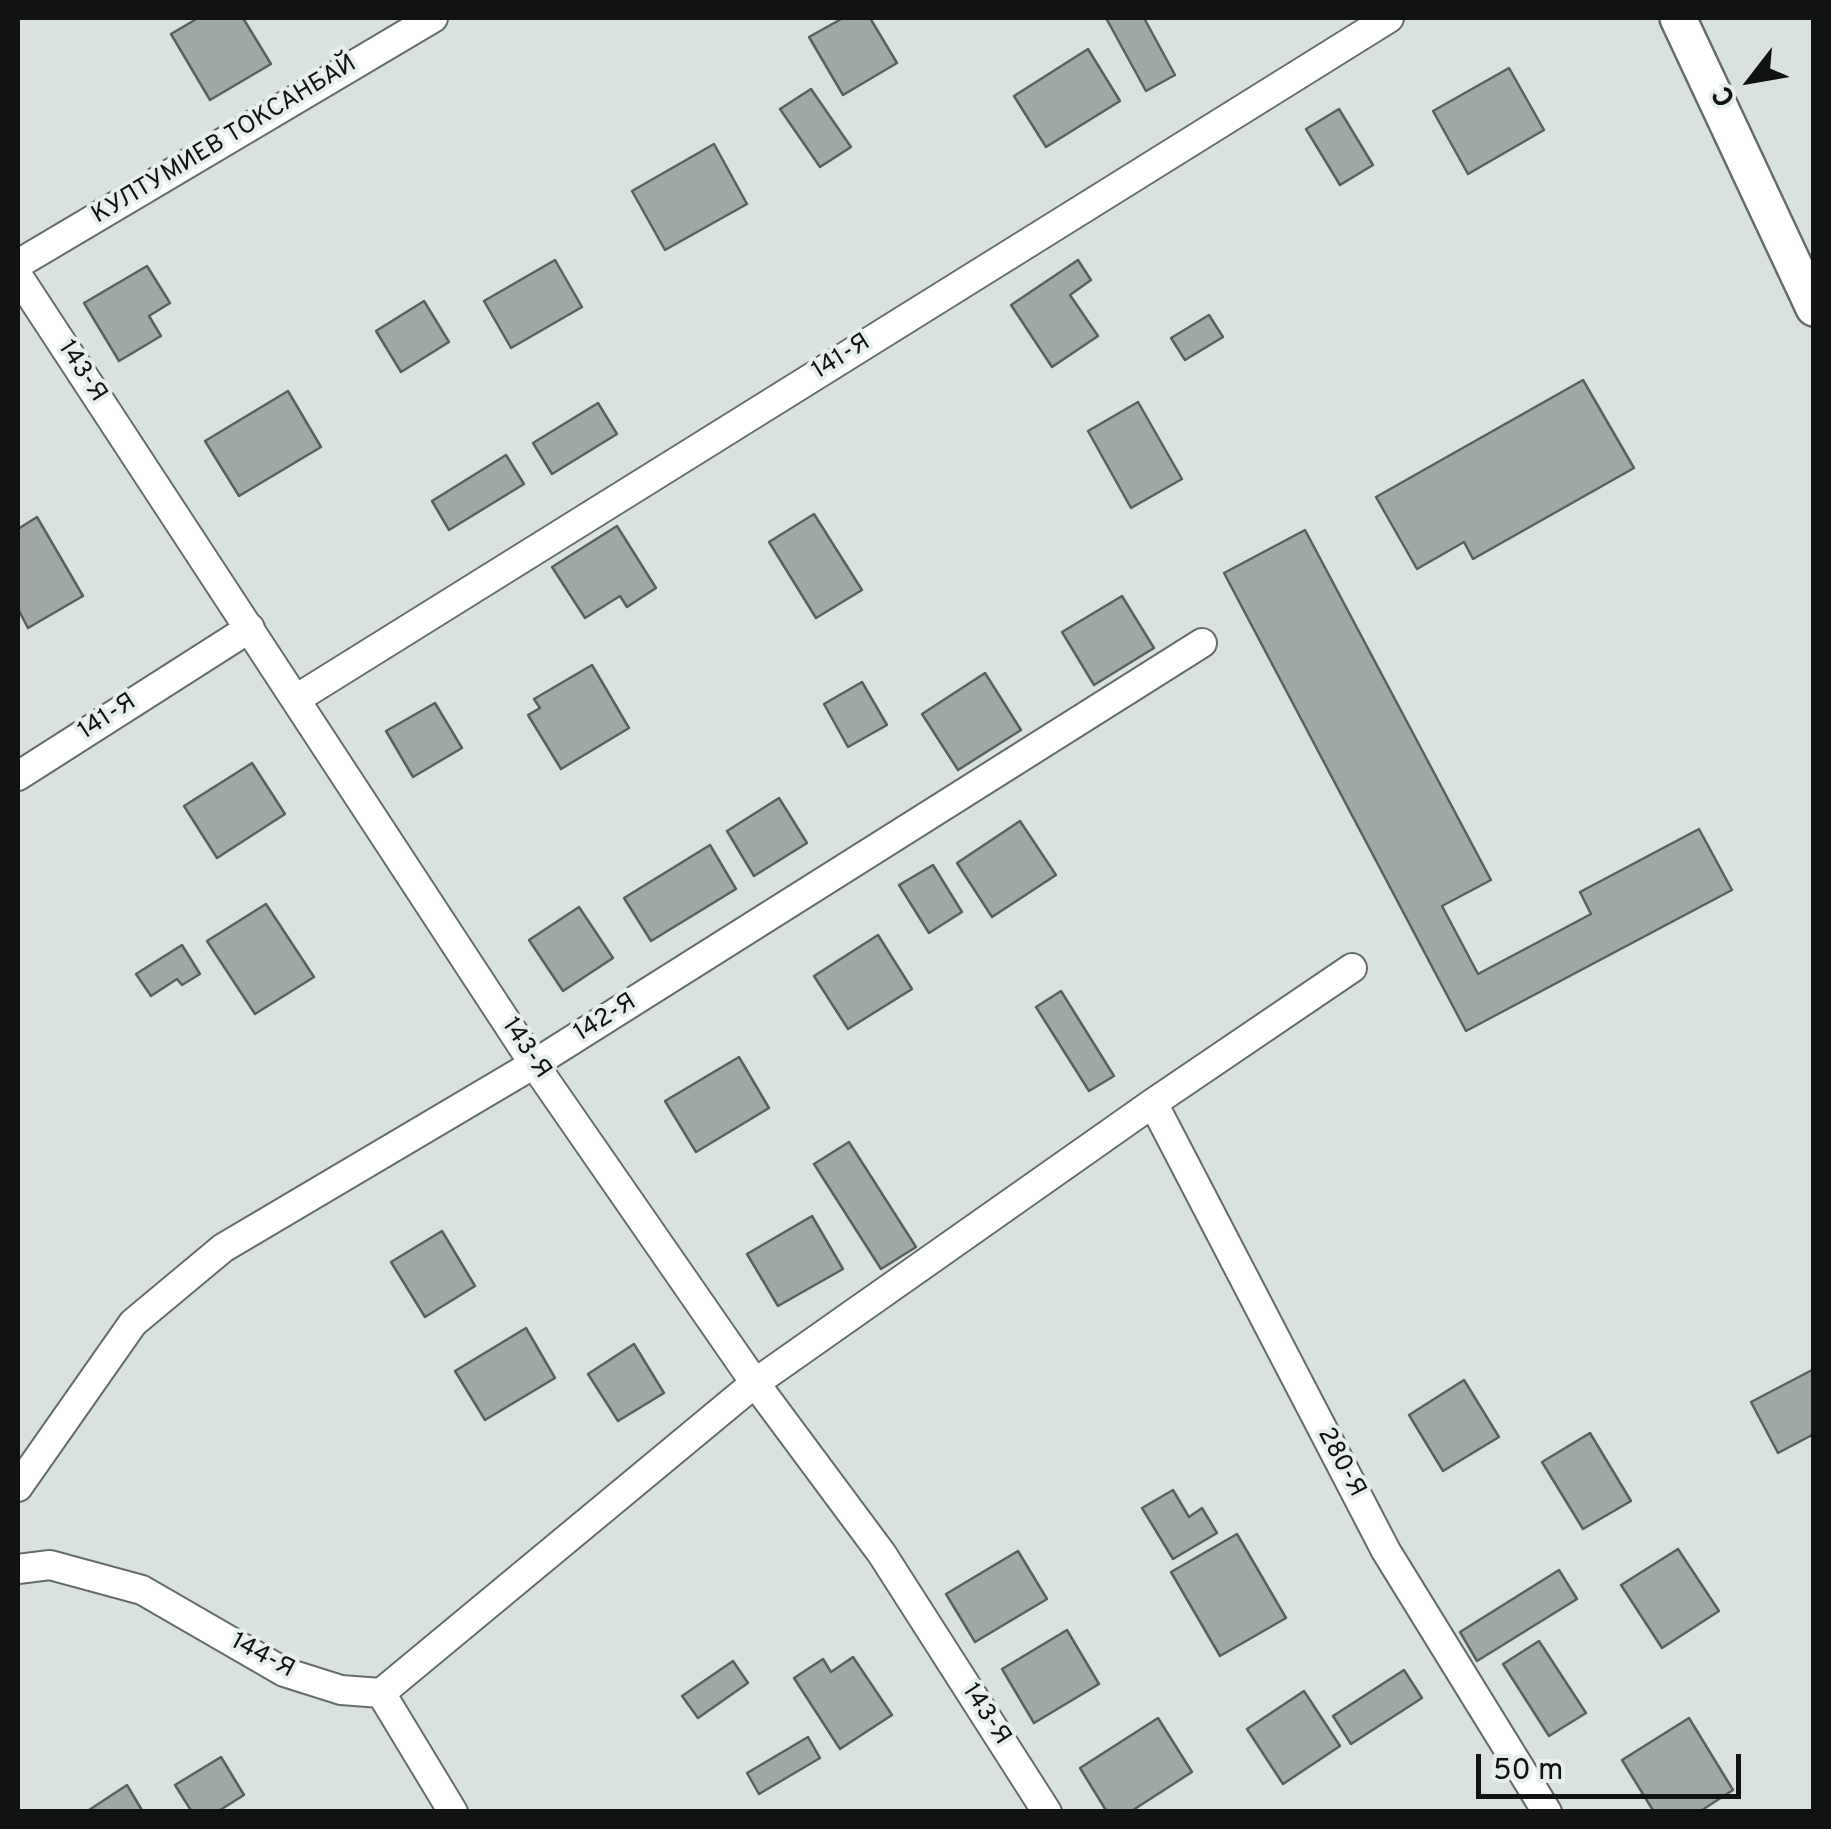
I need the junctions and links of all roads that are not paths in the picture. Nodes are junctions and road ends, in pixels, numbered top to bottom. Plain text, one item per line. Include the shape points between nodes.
1 (433, 18) edge
2 (1388, 18) edge
3 (1678, 18) edge
4 (18, 264) edge
5 (18, 276) edge
6 (1814, 308) edge
7 (250, 628) junction
8 (1202, 643) dead end
9 (296, 699) junction
10 (18, 776) edge
11 (1352, 968) dead end
12 (534, 1064) junction
13 (1153, 1103) junction
14 (755, 1383) junction
15 (18, 1486) edge
16 (18, 1569) edge
17 (381, 1693) junction
18 (453, 1812) edge
19 (1047, 1812) edge
20 (1548, 1812) edge

1 - 4 street, КУЛТУМИЕВ ТОКСАНБАЙ
2 - 9 street, 141-Я
3 - 6 street
5 - 7 street, 143-Я
7 - 9 street, 143-Я
7 - 10 street, 141-Я
8 - 12 street, 142-Я
9 - 12 street, 143-Я
11 - 13 street
12 - 14 street, 143-Я
12 - 15 street, 142-Я via 223,1248 132,1323
13 - 14 street
13 - 20 street, 280-Я via 1386,1551
14 - 17 street
14 - 19 street, 143-Я via 882,1554
16 - 17 street, 144-Я via 50,1565 142,1590 284,1672 341,1690
17 - 18 street

